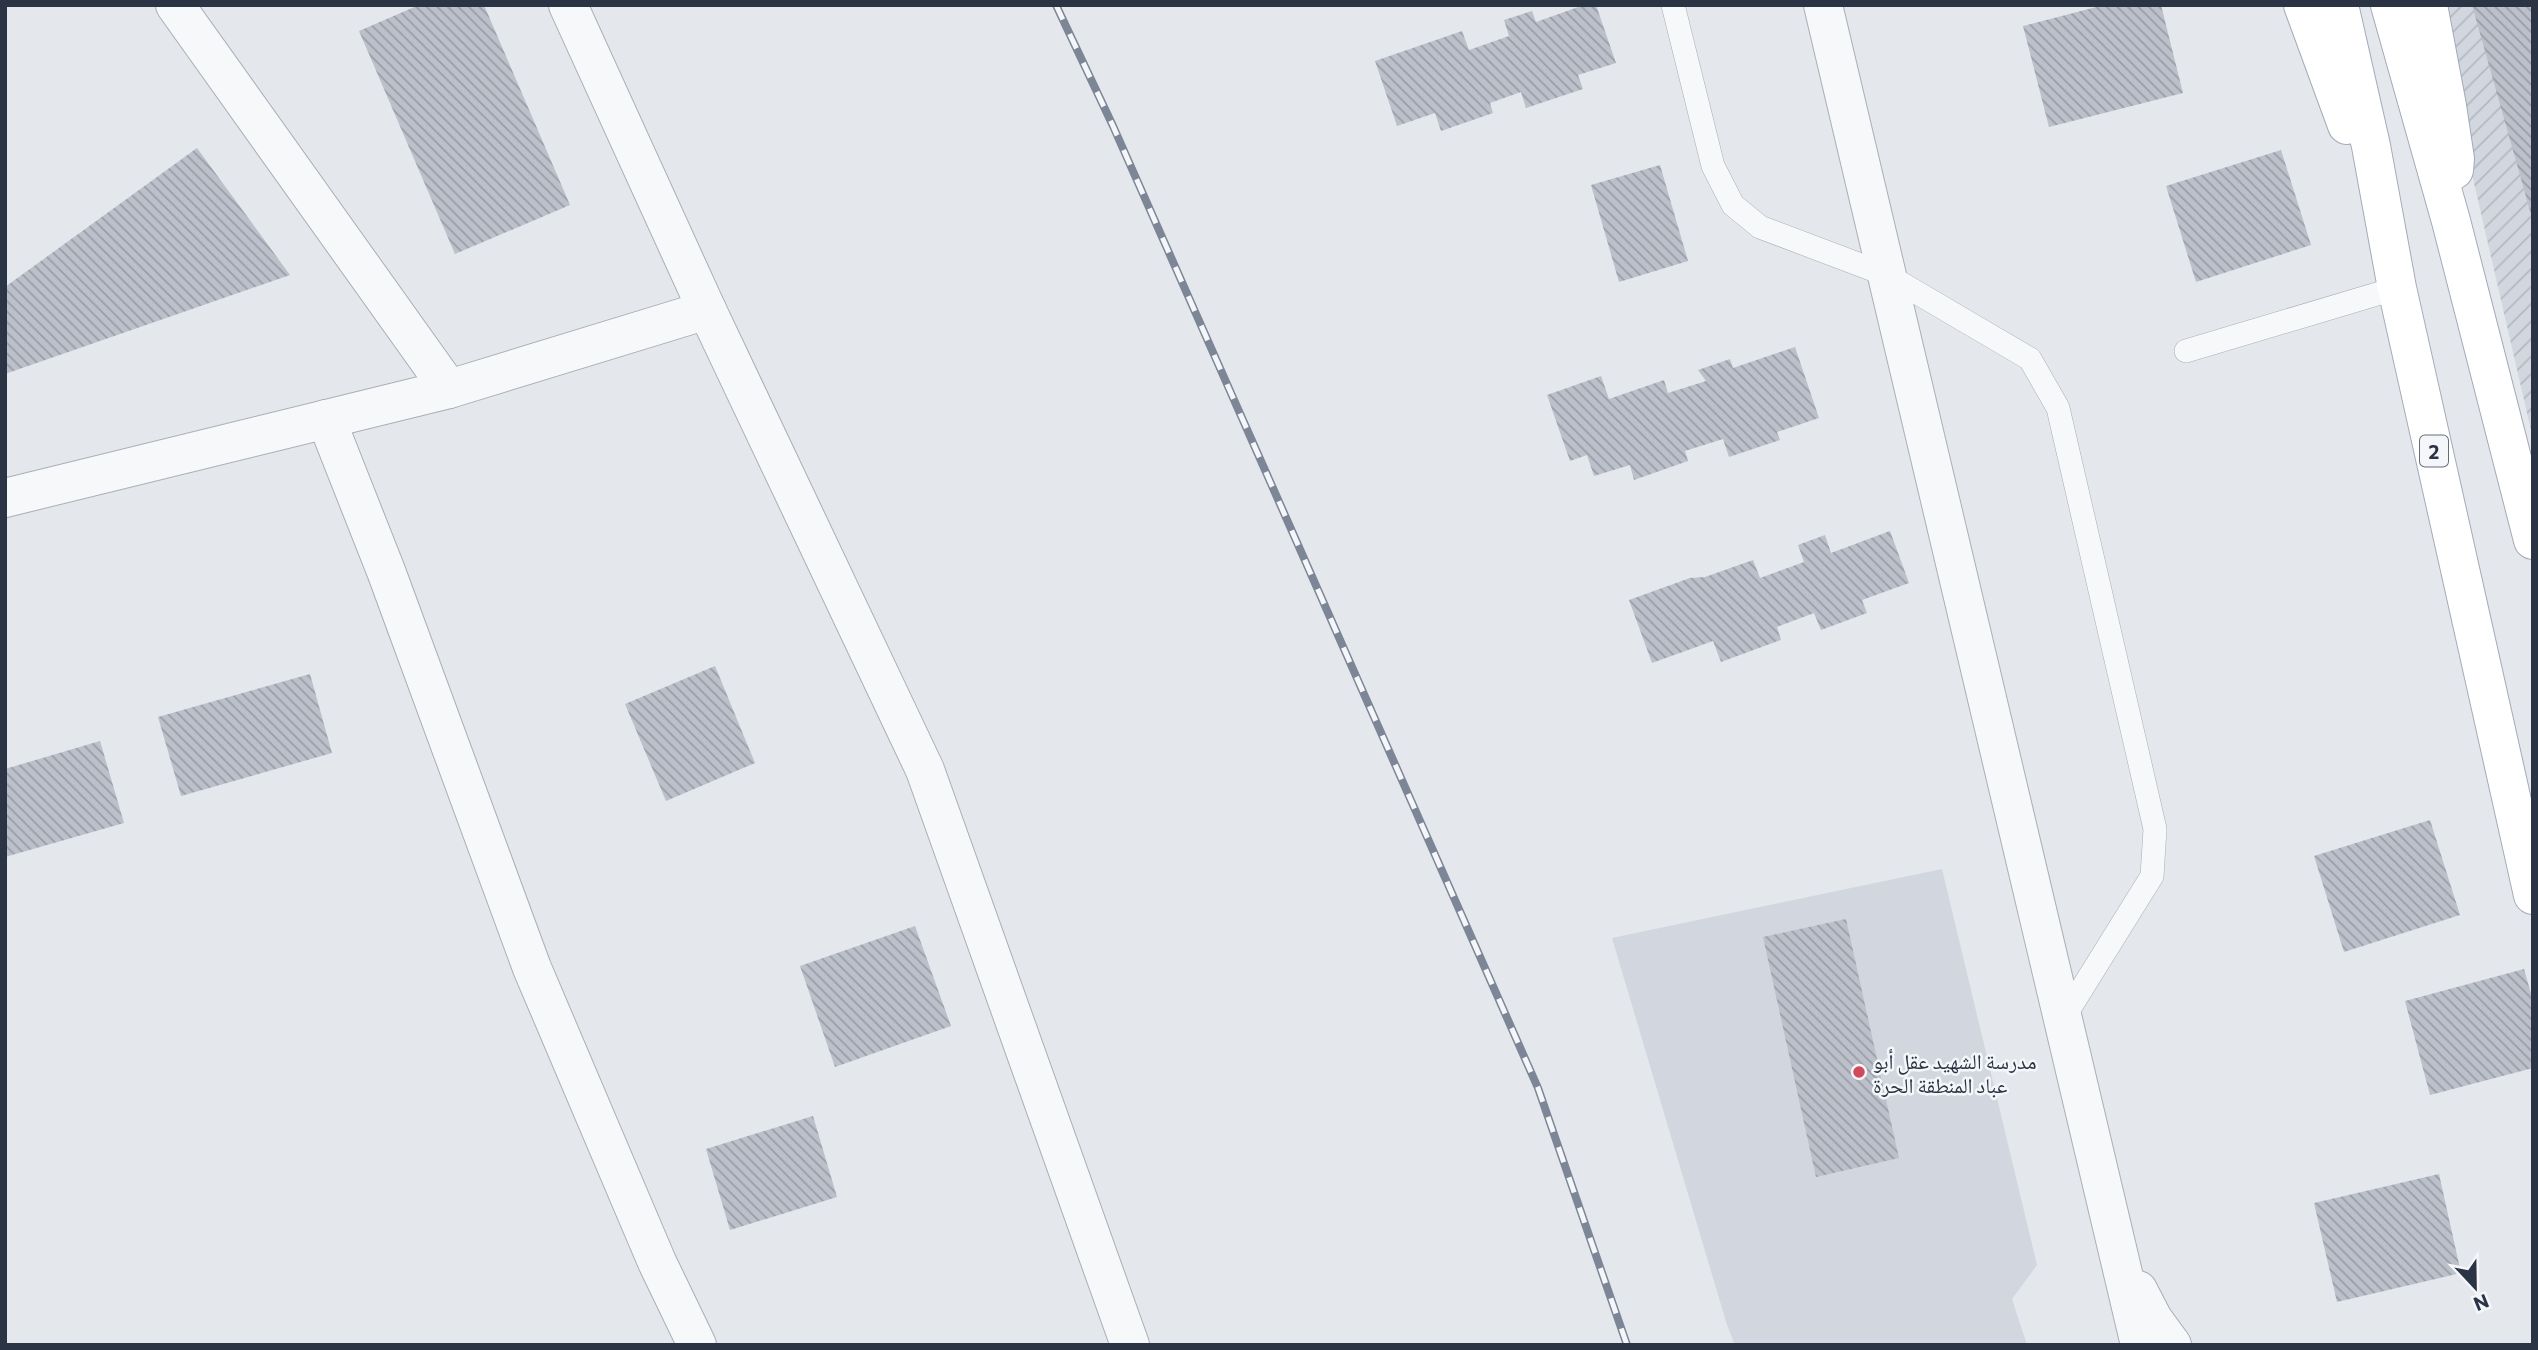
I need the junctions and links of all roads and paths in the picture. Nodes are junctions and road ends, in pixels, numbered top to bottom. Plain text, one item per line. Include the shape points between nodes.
1 (175, 5) edge
2 (568, 5) edge
3 (1673, 5) edge
4 (1823, 5) edge
5 (2303, 5) edge
6 (2339, 5) edge
7 (2390, 5) edge
8 (2428, 5) edge
9 (2451, 221) junction
10 (2388, 236) junction
11 (1887, 275) junction
12 (2397, 288) junction
13 (707, 310) junction
14 (2186, 351) dead end
15 (449, 389) junction
16 (326, 419) junction
17 (5, 498) edge
18 (2533, 540) edge
19 (2533, 895) edge
20 (2063, 1019) junction
21 (2118, 1250) junction
22 (697, 1345) edge
23 (1130, 1345) edge
24 (2140, 1345) edge
25 (2172, 1345) edge

1 - 15 street
2 - 13 street
3 - 11 lane via 1713,166 1733,205 1760,227
4 - 11 street
5 - 10 main road
6 - 10 main road, 2
7 - 9 main road
8 - 9 main road via 2455,159
9 - 18 main road
10 - 12 main road, 2
11 - 20 street
11 - 20 lane via 2030,359 2057,408 2155,829 2151,876
12 - 14 lane
12 - 19 main road, 2
13 - 15 street
13 - 23 street via 925,771
15 - 16 street
16 - 17 street
16 - 22 street via 532,968
20 - 21 street
21 - 24 street
21 - 25 street

